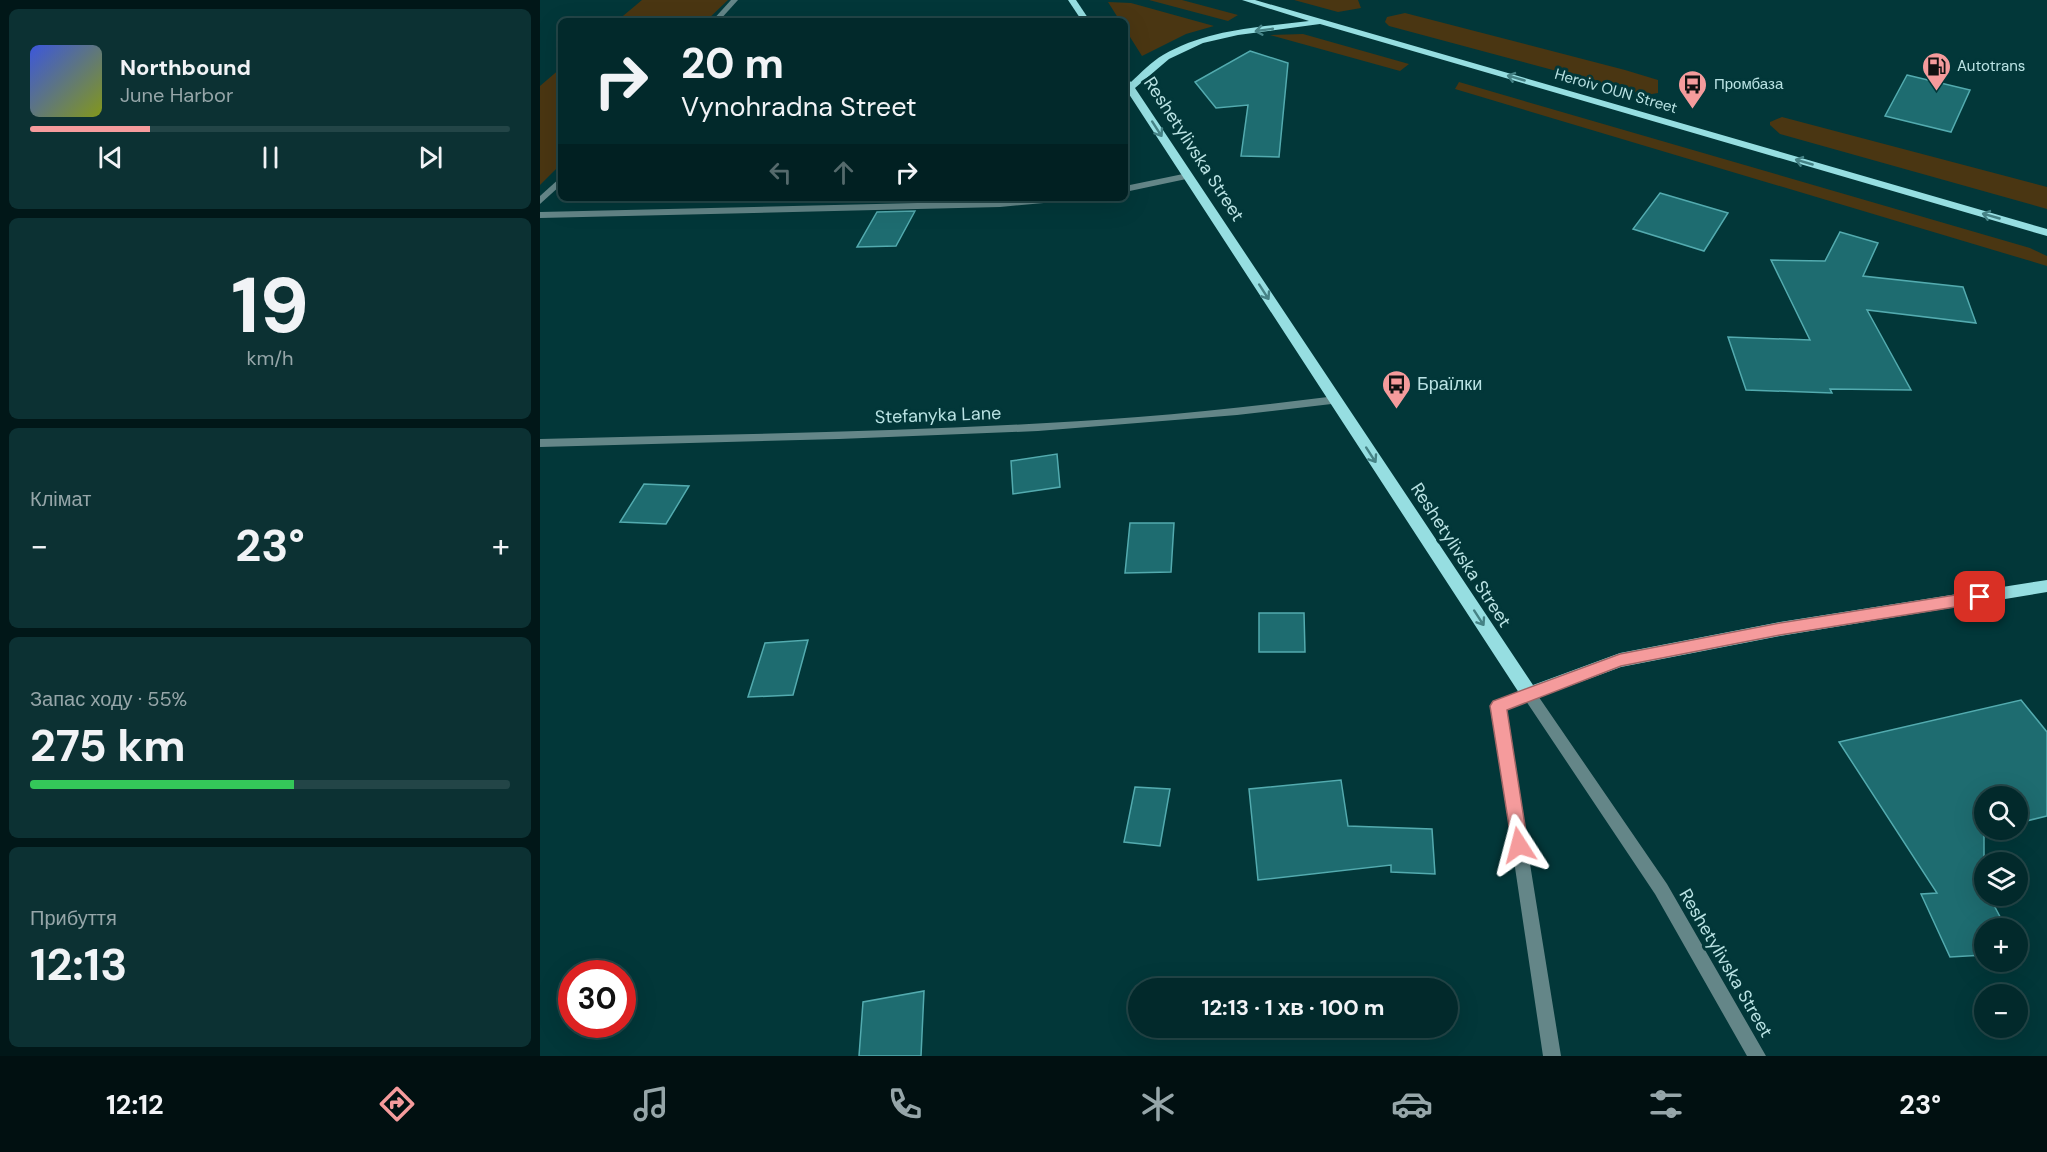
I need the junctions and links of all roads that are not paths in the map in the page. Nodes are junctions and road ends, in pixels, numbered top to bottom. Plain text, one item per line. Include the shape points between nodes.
1 (735, 0) edge
2 (1072, 0) edge
3 (1246, 0) edge
4 (718, 18) edge
5 (1084, 18) edge
6 (1322, 22) junction
7 (1128, 84) edge
8 (1188, 176) junction
9 (558, 183) edge
10 (1128, 188) edge
11 (540, 201) edge
12 (1033, 201) edge
13 (540, 215) edge
14 (2047, 233) edge
15 (1336, 400) junction
16 (540, 443) edge
17 (2047, 586) edge
18 (1529, 694) junction
19 (1552, 1056) edge
20 (1756, 1056) edge

1 - 4 street
2 - 5 main road
3 - 6 main road, Heroiv OUN Street
6 -> 7 main road via 1197,43 1164,58
14 -> 6 main road, Heroiv OUN Street
7 -> 8 main road, Reshetylivska Street
8 - 10 street
8 -> 15 main road, Reshetylivska Street
9 - 11 street
12 - 13 street
15 - 16 street, Stefanyka Lane via 1003,430
15 -> 18 main road, Reshetylivska Street
17 - 18 main road via 1780,629 1620,660
18 - 19 street via 1498,706
18 - 20 street, Reshetylivska Street via 1661,889

